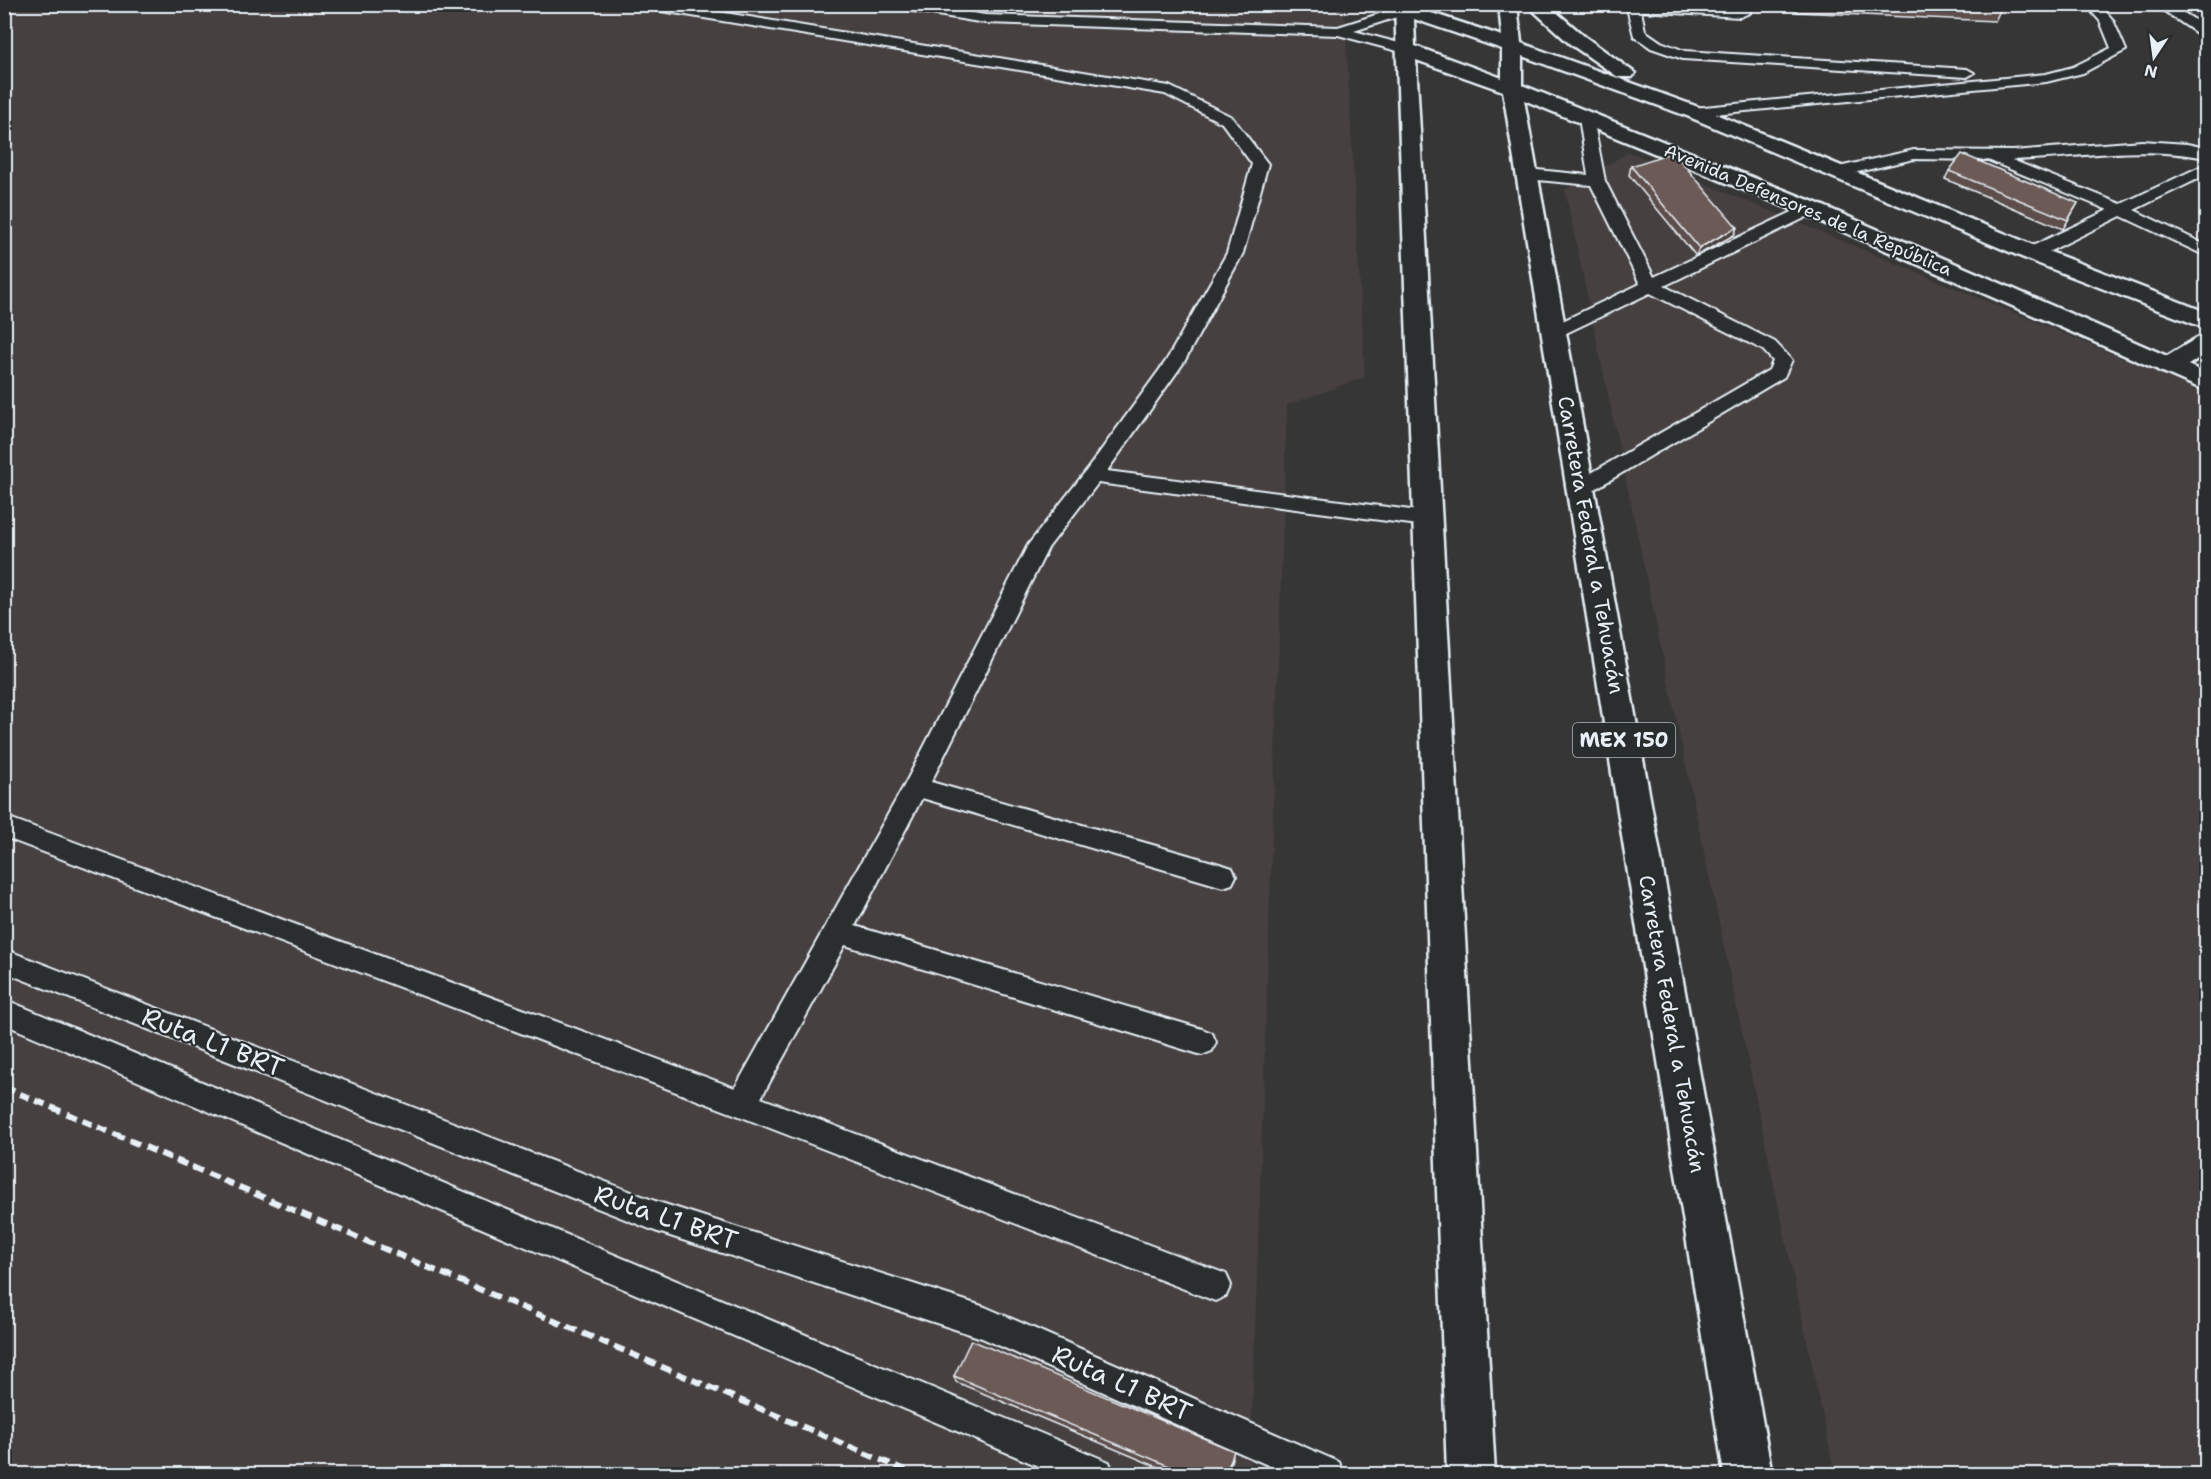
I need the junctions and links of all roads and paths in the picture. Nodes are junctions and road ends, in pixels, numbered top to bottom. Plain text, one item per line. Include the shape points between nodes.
1 (643, 4) edge
2 (895, 4) edge
3 (1509, 4) edge
4 (1535, 4) edge
5 (1745, 4) edge
6 (2091, 4) edge
7 (2160, 4) edge
8 (1634, 6) edge
9 (1404, 7) edge
10 (942, 8) edge
11 (1339, 31) junction
12 (2206, 33) edge
13 (1512, 46) junction
14 (1405, 49) junction
15 (2046, 78) junction
16 (1512, 88) junction
17 (1694, 112) junction
18 (1586, 118) junction
19 (2206, 153) edge
20 (1990, 157) junction
21 (2206, 169) edge
22 (1836, 172) junction
23 (1527, 174) junction
24 (1598, 181) junction
25 (1811, 209) junction
26 (2119, 209) junction
27 (2206, 251) edge
28 (2032, 254) junction
29 (1650, 286) junction
30 (2206, 320) edge
31 (1554, 332) junction
32 (2206, 343) edge
33 (2168, 366) junction
34 (2206, 382) edge
35 (1093, 476) junction
36 (1581, 488) junction
37 (1426, 519) junction
38 (916, 787) junction
39 (4, 826) edge
40 (1223, 876) dead end
41 (838, 932) junction
42 (4, 960) edge
43 (4, 1011) edge
44 (1202, 1042) dead end
45 (742, 1104) junction
46 (1215, 1286) dead end
47 (1097, 1474) edge
48 (1326, 1474) edge
49 (1471, 1474) edge
50 (1748, 1474) edge

1 - 35 lane via 1169,90 1227,120 1260,164 1235,253 1175,362
2 - 10 lane
3 - 13 main road, Carretera Federal a Tehuacán / MEX 150
4 - 17 main road via 1606,62
5 - 8 lane via 1740,13
6 - 15 lane via 2106,21 2119,50 2078,70
7 - 12 lane
8 - 15 lane via 1639,33 1656,45 1683,55
9 - 11 lane
9 - 13 main road
9 - 14 main road
10 - 11 lane via 985,19
11 - 14 lane
13 - 16 main road, Carretera Federal a Tehuacán / MEX 150
13 - 17 main road
14 - 16 main road, Avenida Defensores de la República
14 - 37 main road
15 - 17 lane
16 - 18 main road, Avenida Defensores de la República
16 - 23 main road, Carretera Federal a Tehuacán / MEX 150
17 - 22 main road
18 - 24 lane
18 - 25 main road, Avenida Defensores de la República
19 - 20 lane via 2188,147 2128,148
20 - 22 lane via 1924,154
20 - 26 lane
21 - 26 lane
22 - 28 main road
23 - 24 lane
23 - 31 main road, Carretera Federal a Tehuacán / MEX 150
24 - 29 lane
25 - 29 lane
25 - 33 main road, Avenida Defensores de la República
26 - 27 lane
26 - 28 lane
28 - 30 main road
29 - 31 lane
29 - 36 lane via 1769,346 1783,360 1777,373
31 - 36 main road, Carretera Federal a Tehuacán / MEX 150
32 - 33 main road
33 - 34 main road, Avenida Defensores de la República
35 - 37 lane
35 - 38 lane via 1039,545
36 - 50 main road, Carretera Federal a Tehuacán / MEX 150
37 - 49 main road
38 - 40 lane
38 - 41 lane
39 - 45 lane
41 - 44 lane
41 - 45 lane
42 - 48 lane, Ruta L1 BRT via 655,1216 986,1323
43 - 47 lane
45 - 46 lane

